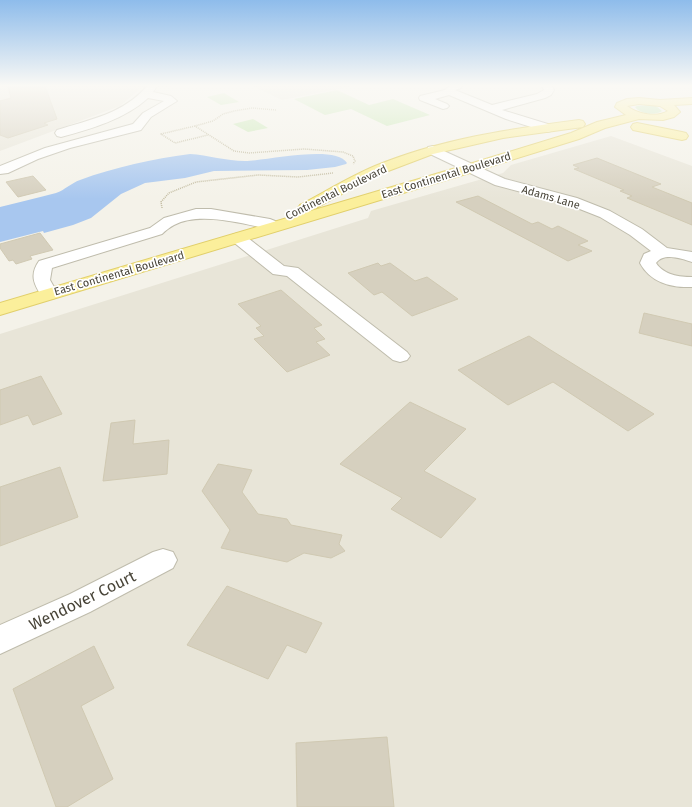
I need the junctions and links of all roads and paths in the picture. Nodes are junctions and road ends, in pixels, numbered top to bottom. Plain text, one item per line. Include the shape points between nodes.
1 (87, 124) edge
2 (141, 124) edge
3 (203, 124) edge
4 (520, 124) edge
5 (532, 124) edge
6 (576, 124) edge
7 (607, 124) edge
8 (661, 124) edge
9 (675, 124) edge
10 (195, 126) junction
11 (547, 128) junction
12 (527, 131) junction
13 (208, 135) junction
14 (575, 136) junction
15 (50, 137) dead end
16 (683, 137) junction
17 (433, 150) junction
18 (472, 168) junction
19 (351, 169) dead end
20 (0, 170) edge
21 (335, 173) dead end
22 (169, 221) junction
23 (270, 224) junction
24 (246, 236) junction
25 (663, 253) junction
26 (692, 257) edge
27 (692, 282) edge
28 (49, 294) junction
29 (0, 309) edge
30 (400, 356) dead end
31 (163, 560) dead end
32 (0, 640) edge

1 - 15 street
2 - 20 street via 132,129 52,150
3 - 10 path
4 - 12 street
5 - 11 street
6 - 11 main road, Continental Boulevard
7 - 14 main road, East Continental Boulevard
8 - 16 main road
9 - 16 main road
10 - 13 path
10 - 13 path via 161,134 175,143
11 - 12 main road, Continental Boulevard
12 - 17 main road, Continental Boulevard
13 - 19 path via 234,151 249,153 304,149 343,152 353,156 355,161
14 - 16 main road via 629,126 660,130
14 - 18 main road, East Continental Boulevard
17 - 18 street, Adams Lane
17 - 23 main road, Continental Boulevard via 357,179 308,207
18 - 24 main road, East Continental Boulevard
18 - 25 street, Adams Lane via 500,182 605,214 636,232
21 - 22 path via 298,177 258,175 196,182 170,193 161,202 162,210
22 - 23 street via 196,214 211,214
22 - 28 street via 156,231 45,265 41,273 41,283
23 - 24 main road, Continental Boulevard
24 - 28 main road, East Continental Boulevard
24 - 30 street via 279,270 292,272
25 - 26 street
25 - 27 street via 650,258 650,268 675,281
28 - 29 main road, East Continental Boulevard
31 - 32 street, Wendover Court

